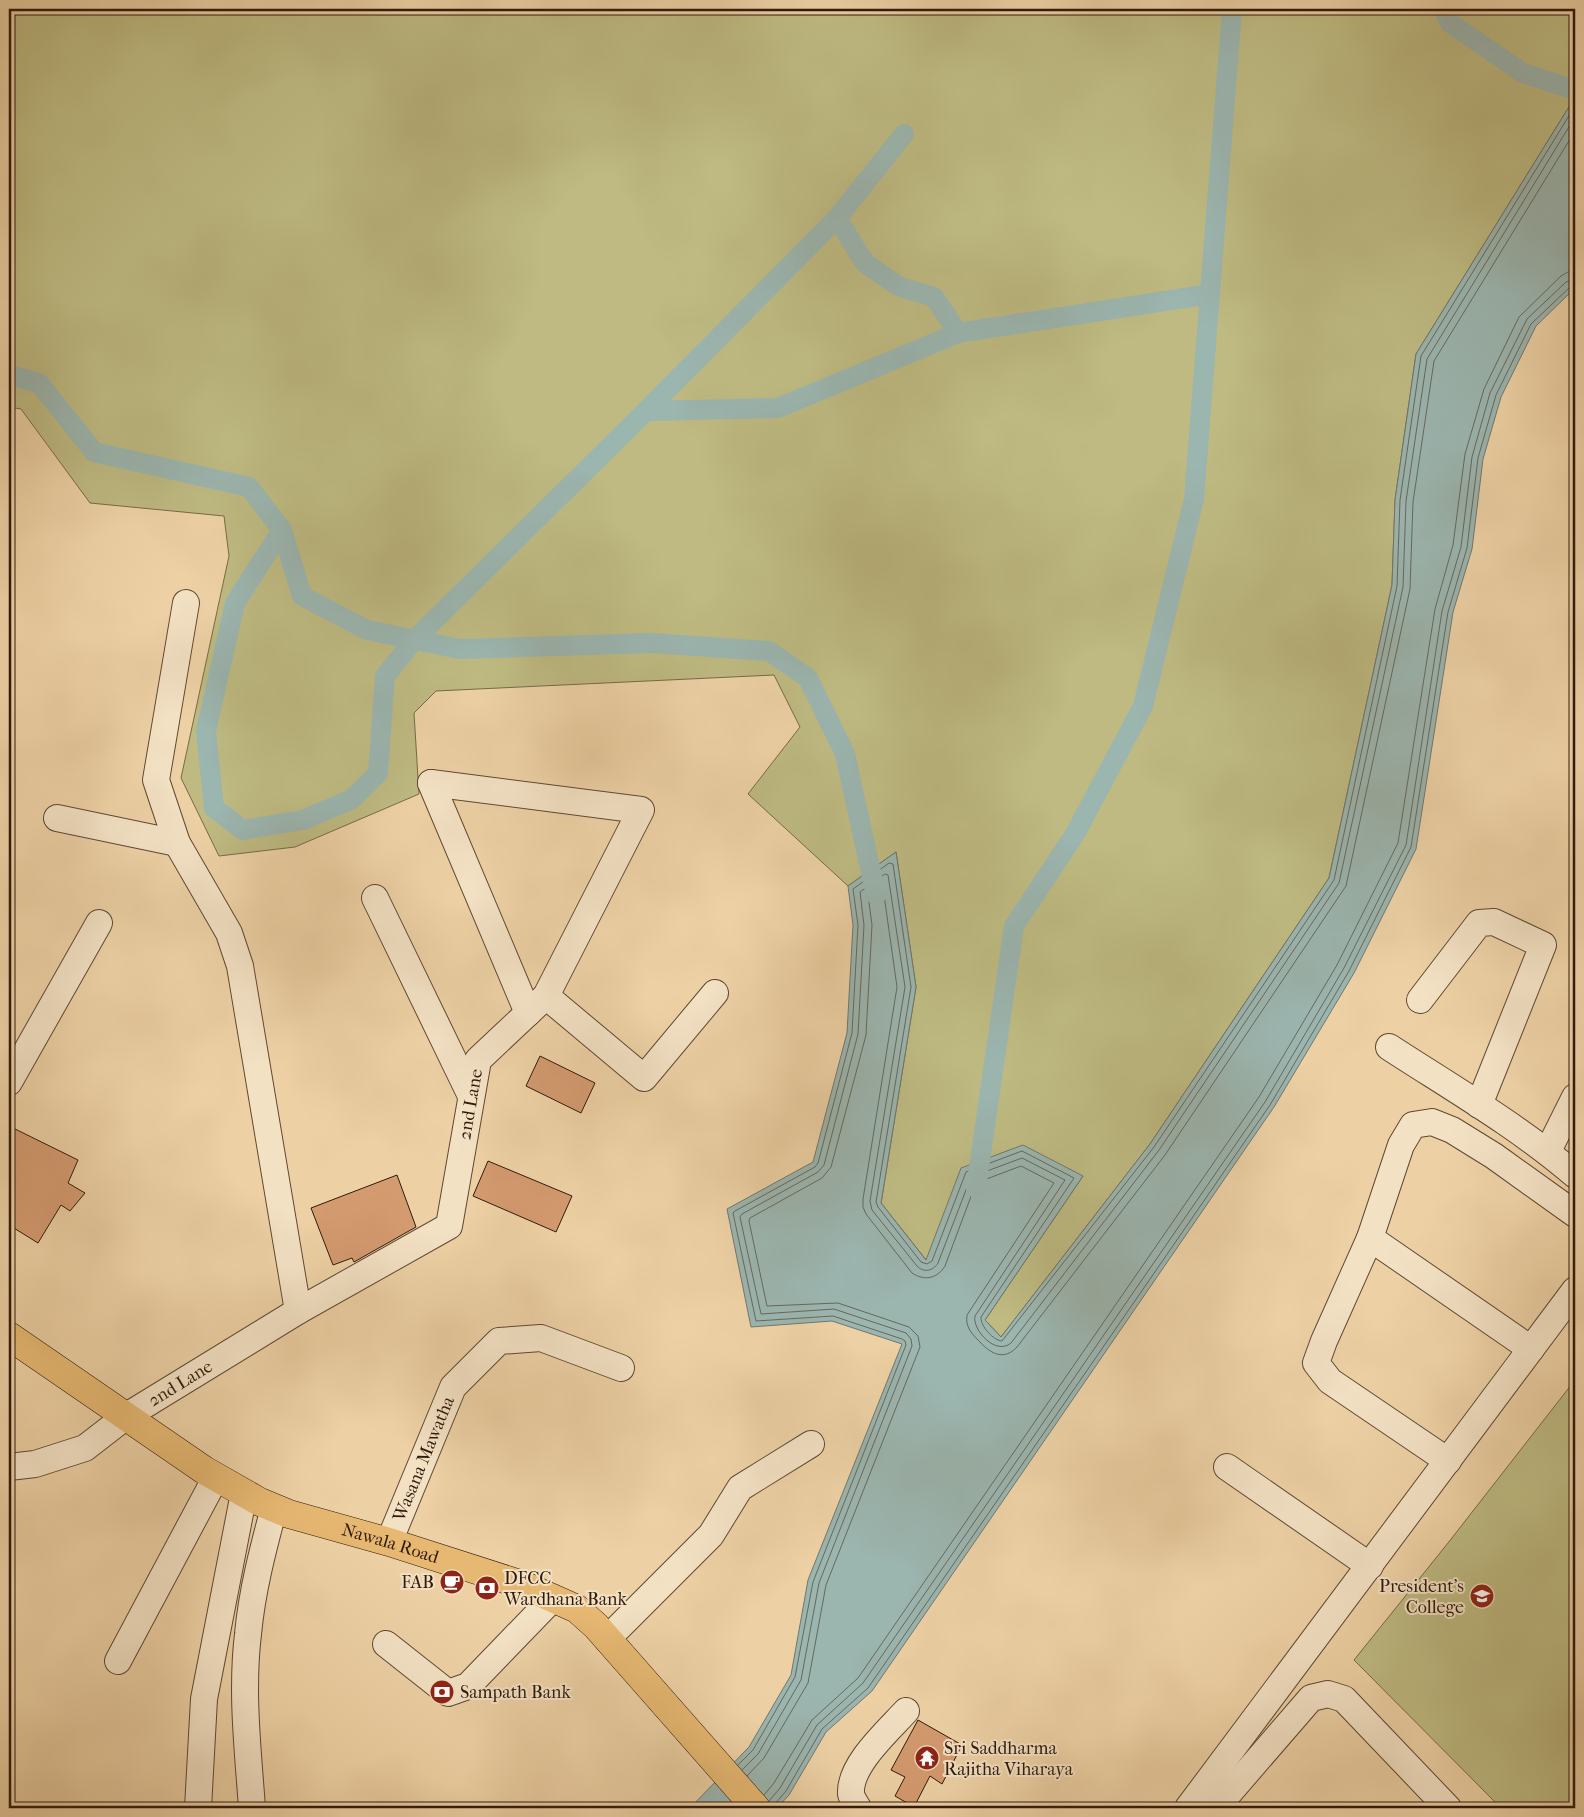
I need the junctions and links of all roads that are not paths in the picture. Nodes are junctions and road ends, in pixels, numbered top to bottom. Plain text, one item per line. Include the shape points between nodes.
1 (186, 603) dead end
2 (58, 818) dead end
3 (177, 843) junction
4 (375, 898) dead end
5 (99, 923) dead end
6 (715, 993) dead end
7 (1420, 1000) dead end
8 (537, 1005) junction
9 (1389, 1047) dead end
10 (9, 1082) edge
11 (471, 1096) junction
12 (1575, 1097) edge
13 (1479, 1105) junction
14 (1548, 1151) junction
15 (1575, 1175) edge
16 (1575, 1214) edge
17 (1370, 1238) junction
18 (1575, 1290) edge
19 (298, 1311) junction
20 (9, 1336) edge
21 (1532, 1349) junction
22 (621, 1368) dead end
23 (126, 1417) junction
24 (811, 1444) dead end
25 (1448, 1461) junction
26 (9, 1467) edge
27 (1226, 1467) dead end
28 (216, 1477) junction
29 (244, 1494) junction
30 (274, 1508) junction
31 (389, 1542) junction
32 (1370, 1566) junction
33 (553, 1598) junction
34 (607, 1638) junction
35 (386, 1644) dead end
36 (118, 1661) dead end
37 (906, 1711) dead end
38 (1225, 1805) edge
39 (198, 1808) edge
40 (252, 1808) edge
41 (756, 1808) edge
42 (858, 1808) edge
43 (1188, 1808) edge
44 (1448, 1808) edge

1 - 3 street via 156,780
2 - 3 street
3 - 19 street via 229,933 240,966
4 - 11 street
5 - 10 street
6 - 8 street via 644,1078
7 - 13 street via 1479,922 1494,922 1543,945
8 - 8 street, 2nd Lane via 640,810 431,783
8 - 11 street, 2nd Lane via 478,1060
9 - 13 street
11 - 19 street, 2nd Lane via 449,1226
12 - 14 street
13 - 14 street
14 - 15 street
16 - 17 street via 1494,1156 1452,1130 1432,1122 1413,1125 1400,1145
17 - 21 street
17 - 25 street via 1316,1363 1330,1381
18 - 21 street
19 - 23 street, 2nd Lane
20 - 23 main road, Nawala Road
21 - 25 street
22 - 31 street, Wasana Mawatha via 541,1338 499,1341 453,1387
23 - 26 street, 2nd Lane via 85,1448 35,1464
23 - 28 main road, Nawala Road
24 - 34 street via 740,1488 712,1535
25 - 32 street
27 - 32 street
28 - 29 main road, Nawala Road
28 - 36 street
29 - 30 main road, Nawala Road
29 - 39 street via 204,1698
30 - 31 main road, Nawala Road
30 - 40 street via 260,1562 248,1634 245,1699
31 - 33 main road, Nawala Road via 523,1585
32 - 43 street
33 - 34 main road, Nawala Road via 577,1609
33 - 35 street via 468,1686 448,1693
34 - 41 main road, Nawala Road
37 - 42 street via 871,1749 854,1776 851,1795
38 - 44 street via 1311,1698 1328,1694 1344,1699

